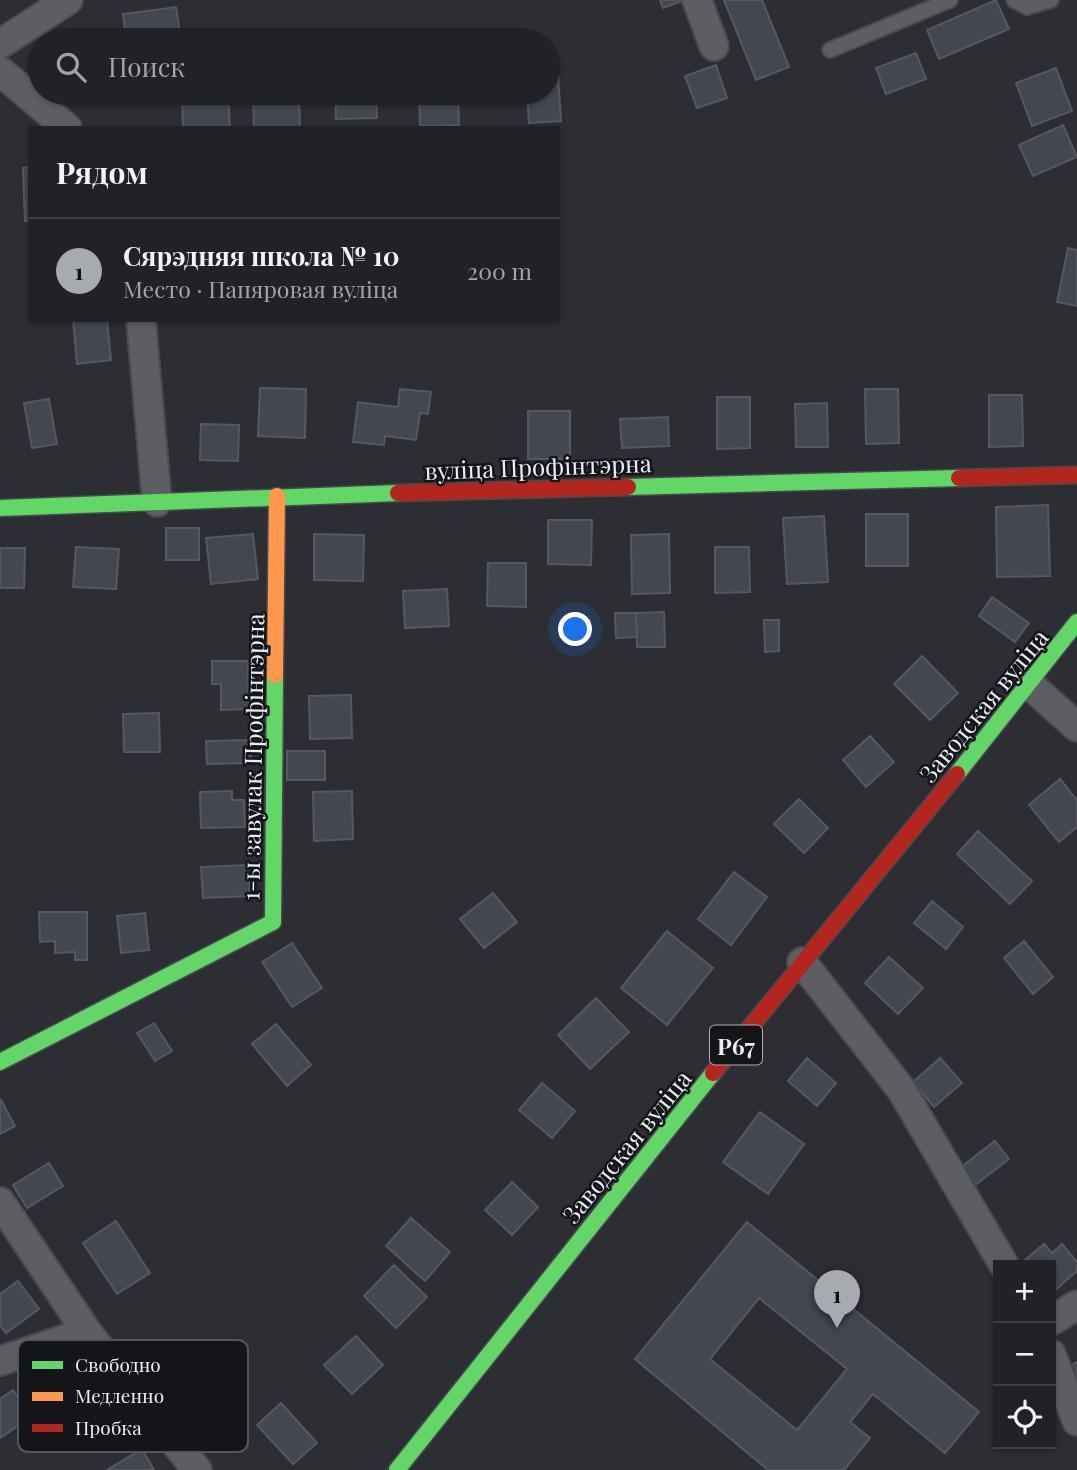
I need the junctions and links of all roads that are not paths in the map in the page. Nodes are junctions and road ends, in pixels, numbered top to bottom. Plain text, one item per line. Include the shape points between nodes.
1 (68, 0) edge
2 (697, 0) edge
3 (950, 0) edge
4 (1014, 0) edge
5 (1051, 0) edge
6 (0, 44) edge
7 (713, 46) dead end
8 (830, 50) dead end
9 (0, 71) edge
10 (28, 95) edge
11 (40, 105) edge
12 (65, 126) edge
13 (141, 322) edge
14 (1077, 475) edge
15 (277, 496) junction
16 (157, 502) junction
17 (0, 508) edge
18 (1077, 622) edge
19 (1030, 685) junction
20 (1077, 727) edge
21 (802, 962) junction
22 (0, 1062) edge
23 (0, 1202) edge
24 (1001, 1260) edge
25 (1077, 1306) edge
26 (1056, 1318) edge
27 (87, 1332) junction
28 (63, 1340) edge
29 (93, 1340) edge
30 (18, 1355) edge
31 (0, 1361) edge
32 (1056, 1367) edge
33 (1077, 1421) edge
34 (183, 1452) edge
35 (197, 1470) edge
36 (397, 1470) edge

1 - 6 street
2 - 7 street
3 - 8 lane
4 - 5 lane via 1027,7
9 - 10 street
11 - 12 street
13 - 16 street
14 - 15 street, вуліца Профінтэрна
15 - 16 street, вуліца Профінтэрна
15 - 22 street, 1-ы завулак Профінтэрна via 273,922
16 - 17 street, вуліца Профінтэрна
18 - 19 street, Заводская вуліца / Р67
19 - 20 street
19 - 21 street, Заводская вуліца / Р67
21 - 24 street via 901,1089
21 - 36 street, Заводская вуліца / Р67
23 - 27 street
25 - 26 street
27 - 28 street
27 - 29 street
30 - 31 street
32 - 33 street
34 - 35 street

